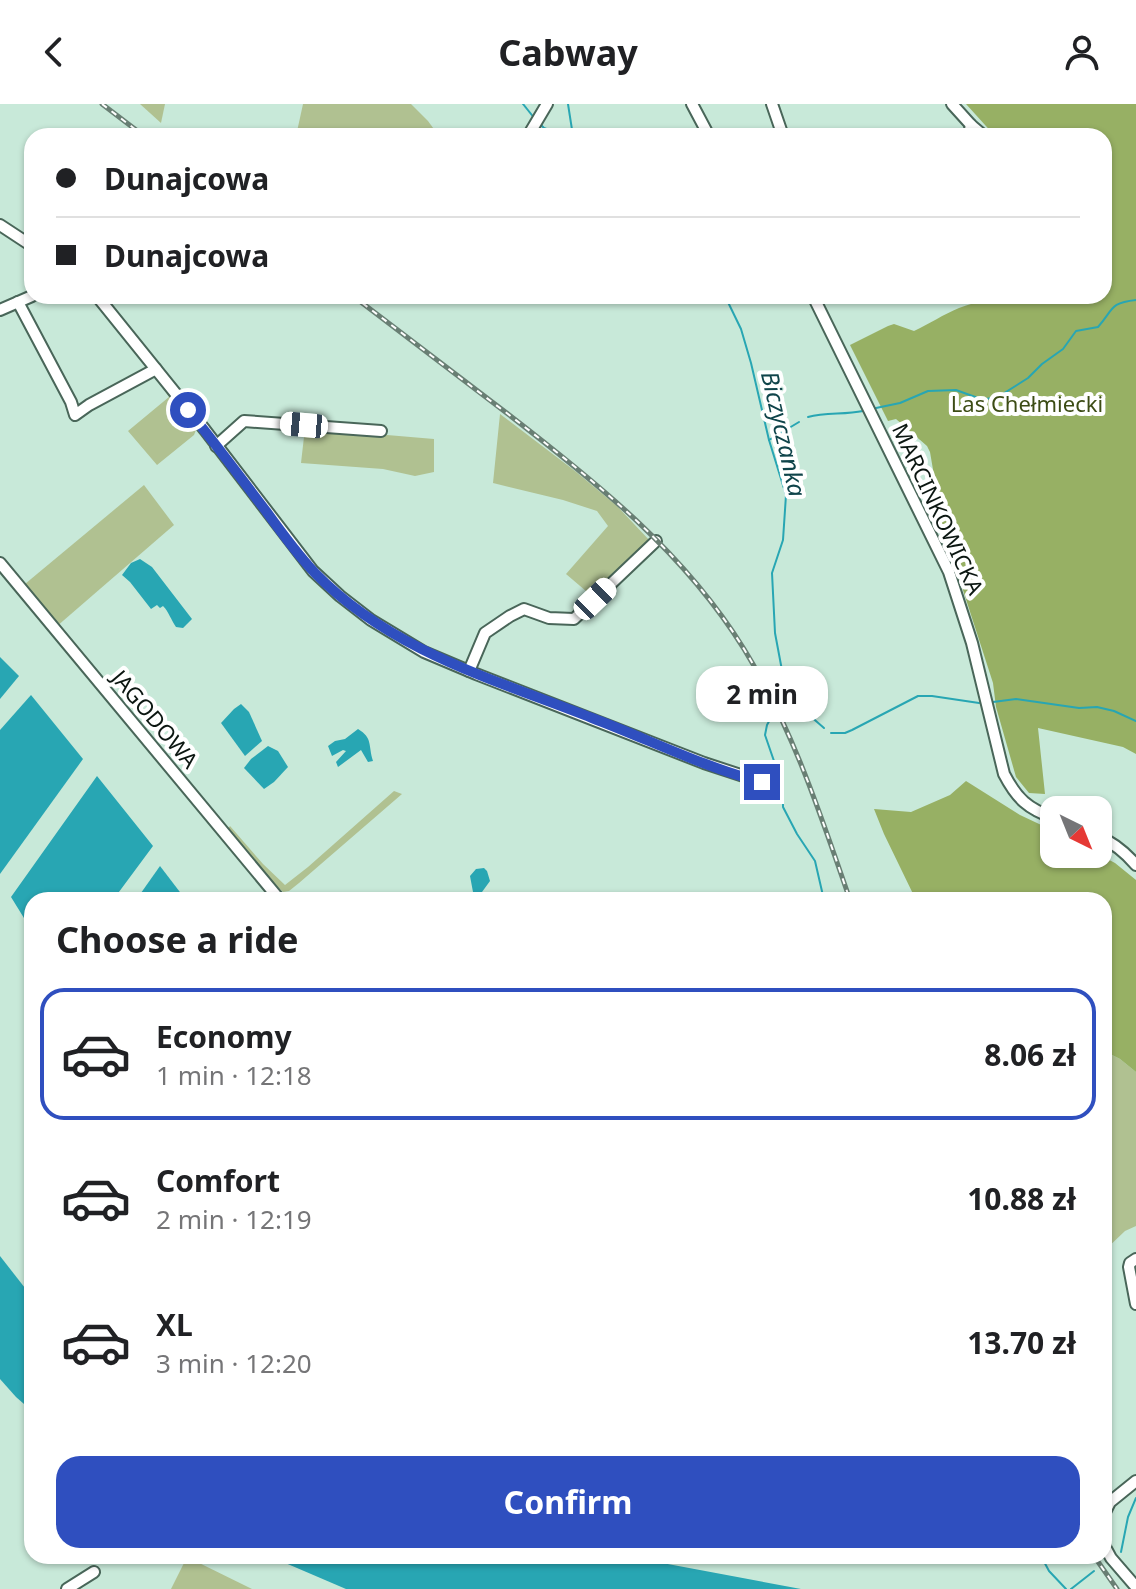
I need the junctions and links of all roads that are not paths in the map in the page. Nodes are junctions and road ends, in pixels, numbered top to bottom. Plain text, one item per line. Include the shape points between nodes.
1 (692, 104) edge
2 (772, 104) edge
3 (952, 104) edge
4 (545, 108) edge
5 (971, 125) junction
6 (533, 128) edge
7 (705, 128) edge
8 (780, 128) edge
9 (970, 128) edge
10 (975, 128) edge
11 (0, 225) edge
12 (24, 241) edge
13 (24, 299) edge
14 (18, 302) junction
15 (103, 304) edge
16 (817, 304) edge
17 (0, 310) edge
18 (156, 369) junction
19 (381, 431) dead end
20 (216, 446) junction
21 (656, 541) dead end
22 (0, 563) edge
23 (469, 671) junction
24 (762, 782) dead end
25 (1040, 813) edge
26 (1112, 842) edge
27 (1136, 865) edge
28 (273, 892) edge
29 (1136, 1259) edge
30 (1136, 1304) edge
31 (1136, 1481) edge
32 (1112, 1500) edge
33 (1112, 1559) edge
34 (94, 1572) dead end
35 (1136, 1587) edge
36 (67, 1589) edge

1 - 7 street
2 - 8 street
3 - 5 street
4 - 6 street
5 - 9 street
5 - 10 street
11 - 12 street
13 - 14 street
14 - 17 street
14 - 18 street via 75,415
15 - 18 street
16 - 25 street, MARCINKOWICKA via 949,572 1004,774 1023,803
18 - 20 street
19 - 20 street via 244,421
20 - 23 street via 313,571 340,596 424,652
21 - 23 street via 574,619 524,609 485,633
22 - 28 street, JAGODOWA
23 - 24 street
26 - 27 street
29 - 30 street via 1129,1271
31 - 32 street
33 - 35 street
34 - 36 street

